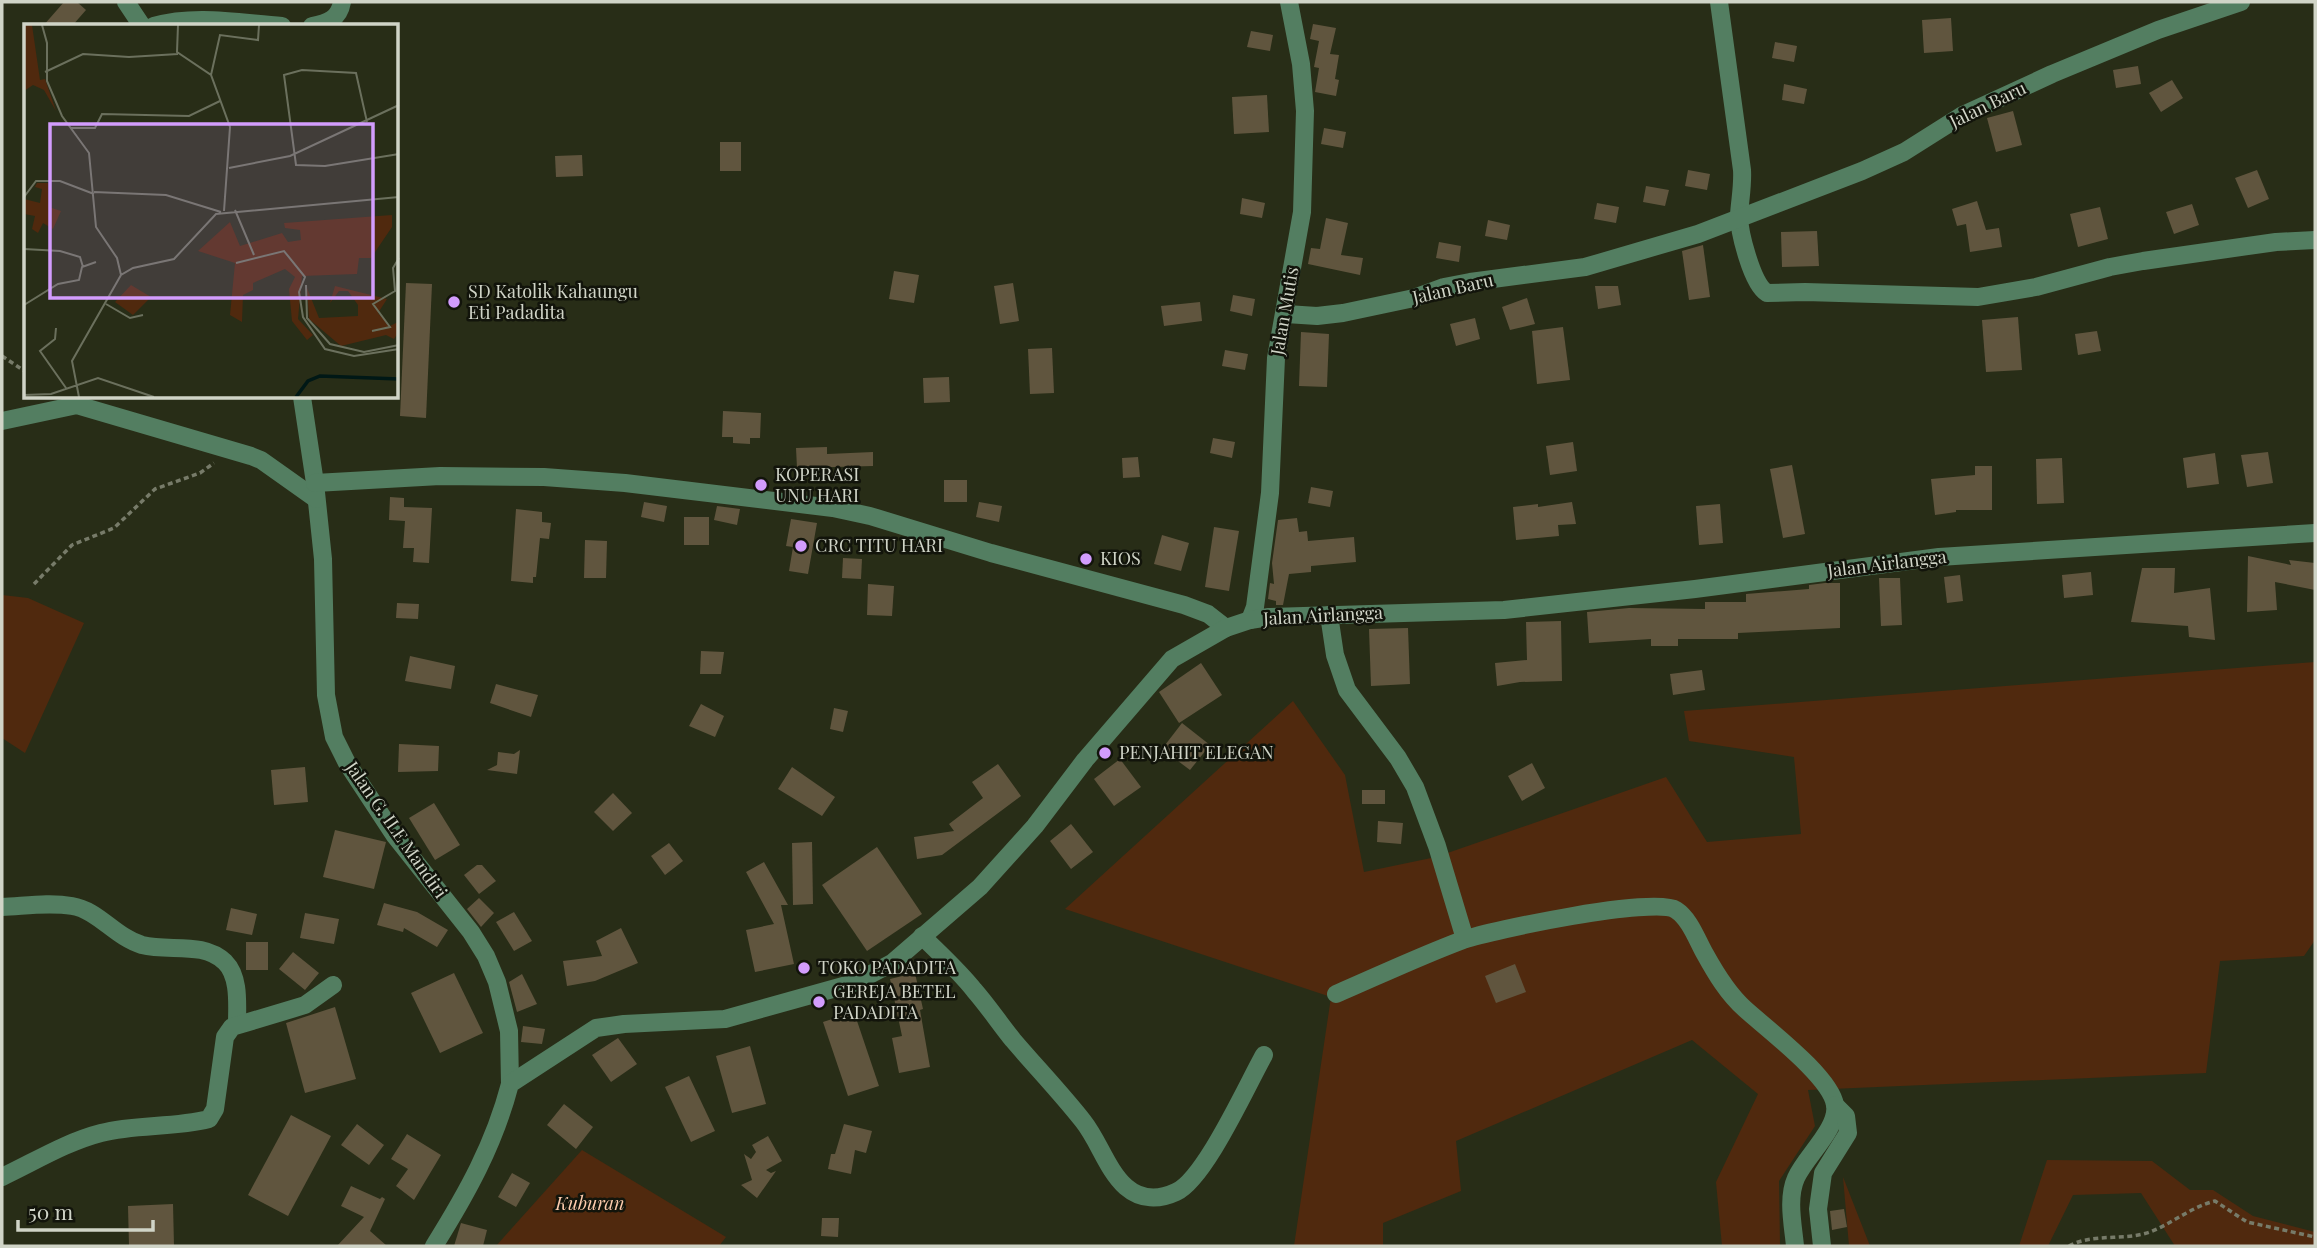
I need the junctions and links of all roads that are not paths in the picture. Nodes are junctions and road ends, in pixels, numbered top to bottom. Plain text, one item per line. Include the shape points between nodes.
1 (126, 2) edge
2 (342, 2) edge
3 (1289, 2) edge
4 (1719, 2) edge
5 (2241, 2) edge
6 (141, 24) edge
7 (160, 24) edge
8 (253, 24) edge
9 (326, 24) edge
10 (1739, 217) junction
11 (2315, 240) edge
12 (1286, 314) junction
13 (302, 399) edge
14 (2, 421) edge
15 (316, 491) junction
16 (2315, 533) edge
17 (1329, 615) junction
18 (1250, 620) junction
19 (1226, 628) junction
20 (2, 907) edge
21 (922, 936) junction
22 (1465, 939) junction
23 (333, 985) dead end
24 (1336, 994) dead end
25 (237, 1024) junction
26 (1264, 1055) dead end
27 (510, 1084) junction
28 (1835, 1105) junction
29 (2, 1177) edge
30 (434, 1246) edge
31 (1795, 1246) edge
32 (1822, 1246) edge

1 - 6 street
2 - 9 street via 336,18
3 - 12 street, Jalan Mutis via 1305,111 1302,212
4 - 10 street via 1742,170
5 - 10 street, Jalan Baru via 2052,74 1961,116 1904,152
7 - 8 street via 195,20
10 - 11 street via 1753,274 1767,293 1978,297 2143,261
10 - 12 street, Jalan Baru via 1698,234 1585,267 1457,285 1343,313
12 - 18 street, Jalan Mutis via 1276,358 1270,493
13 - 15 street, Jalan G. ILE Mandiri
14 - 15 street via 77,405 251,456
15 - 19 street via 440,476 544,477 833,508 1184,606 1208,614
15 - 27 street, Jalan G. ILE Mandiri via 325,593 326,695 334,737 395,836 486,956 509,1031
16 - 17 street, Jalan Airlangga via 1951,555 1504,610
17 - 18 street, Jalan Airlangga
17 - 22 street via 1346,690 1415,787
18 - 19 street, Jalan Airlangga
19 - 21 street, Jalan Airlangga via 1172,659 980,887
20 - 25 street via 76,906 125,939 145,946 206,950 228,965 234,977
21 - 26 street via 973,988 1084,1121 1120,1180 1139,1196 1158,1198 1178,1191 1199,1170
21 - 27 street, Jalan Airlangga via 892,963 854,983 740,1016 596,1028
22 - 24 street
22 - 28 street via 1597,911 1669,906 1687,921 1738,1003 1820,1077
23 - 25 street via 305,1005
25 - 29 street via 225,1037 215,1109 209,1119 104,1132
27 - 30 street via 486,1155
28 - 31 street via 1829,1129 1794,1180
28 - 32 street via 1846,1116 1848,1133 1823,1173 1818,1209

